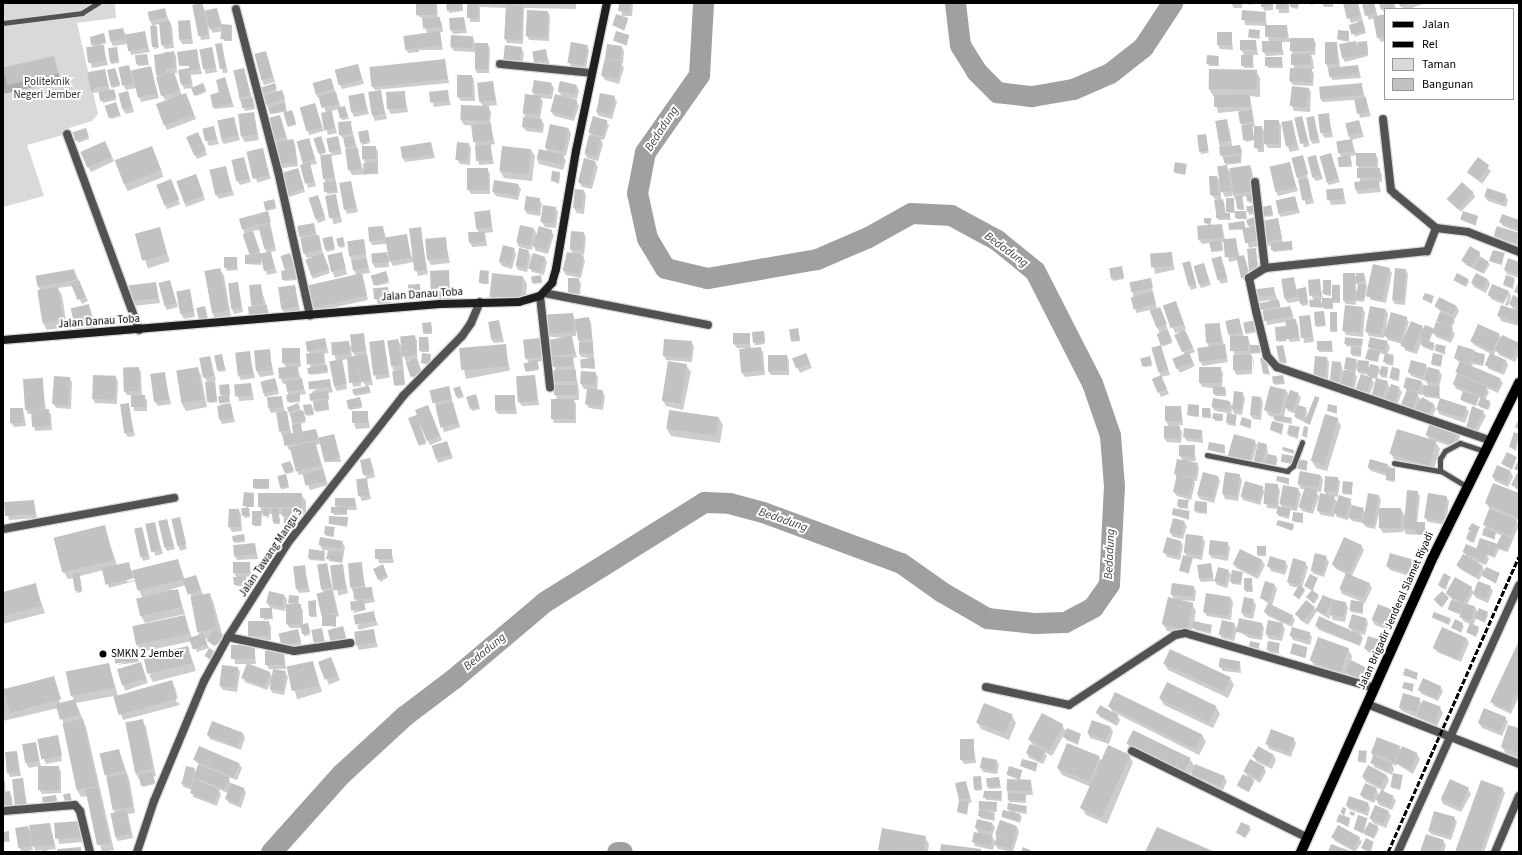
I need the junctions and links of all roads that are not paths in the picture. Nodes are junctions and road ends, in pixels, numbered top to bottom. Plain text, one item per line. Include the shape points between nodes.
1 (98, 3) edge
2 (607, 3) edge
3 (236, 9) dead end
4 (3, 24) edge
5 (500, 64) dead end
6 (592, 73) junction
7 (1383, 119) dead end
8 (67, 134) dead end
9 (1256, 182) dead end
10 (1436, 228) junction
11 (1519, 252) edge
12 (1265, 268) junction
13 (542, 294) junction
14 (480, 302) junction
15 (310, 315) junction
16 (708, 325) dead end
17 (138, 330) junction
18 (3, 340) edge
19 (1519, 383) edge
20 (550, 387) dead end
21 (1489, 440) junction
22 (1302, 443) dead end
23 (1484, 451) junction
24 (1207, 455) dead end
25 (1394, 463) dead end
26 (1440, 471) junction
27 (1467, 487) junction
28 (174, 498) dead end
29 (3, 529) edge
30 (1519, 585) edge
31 (228, 637) junction
32 (350, 643) dead end
33 (986, 687) dead end
34 (1374, 688) junction
35 (1367, 704) junction
36 (1451, 737) junction
37 (1132, 751) dead end
38 (1519, 764) edge
39 (1519, 796) edge
40 (3, 812) edge
41 (1308, 838) junction
42 (90, 852) edge
43 (137, 852) edge
44 (1301, 852) edge
45 (1398, 852) edge
46 (1495, 852) edge

1 - 4 lane via 82,12
2 - 6 main road
3 - 15 street via 278,171
5 - 6 street
6 - 13 main road via 556,269 552,283
7 - 10 street via 1392,190
8 - 17 street
9 - 12 street
10 - 11 street via 1468,232
10 - 12 street via 1427,251
12 - 21 street via 1250,276 1249,282 1267,356 1272,364
13 - 14 main road, Jalan Danau Toba via 519,302
13 - 16 street
13 - 20 street
14 - 15 main road, Jalan Danau Toba
14 - 31 street, Jalan Tawang Mangu 3 via 462,336 403,396 306,519
15 - 17 main road, Jalan Danau Toba
17 - 18 main road, Jalan Danau Toba
19 - 21 main road, Jalan Brigadir Jenderal Slamet Riyadi
21 - 23 main road, Jalan Brigadir Jenderal Slamet Riyadi
22 - 24 lane via 1293,466 1287,471
23 - 26 lane via 1460,443 1450,446 1440,459
23 - 27 main road, Jalan Brigadir Jenderal Slamet Riyadi
25 - 26 lane
26 - 27 lane
27 - 34 main road, Jalan Brigadir Jenderal Slamet Riyadi
28 - 29 street
30 - 36 street
31 - 32 street via 294,651
31 - 43 street, Jalan Tawang Mangu 3 via 204,681 154,801
33 - 34 street via 1069,705 1175,636 1184,633
34 - 35 main road, Jalan Brigadir Jenderal Slamet Riyadi
35 - 36 street
35 - 41 main road, Jalan Brigadir Jenderal Slamet Riyadi
36 - 38 street
36 - 45 street
37 - 41 street
39 - 46 street
40 - 42 street via 75,805 80,811
41 - 44 main road, Jalan Brigadir Jenderal Slamet Riyadi

